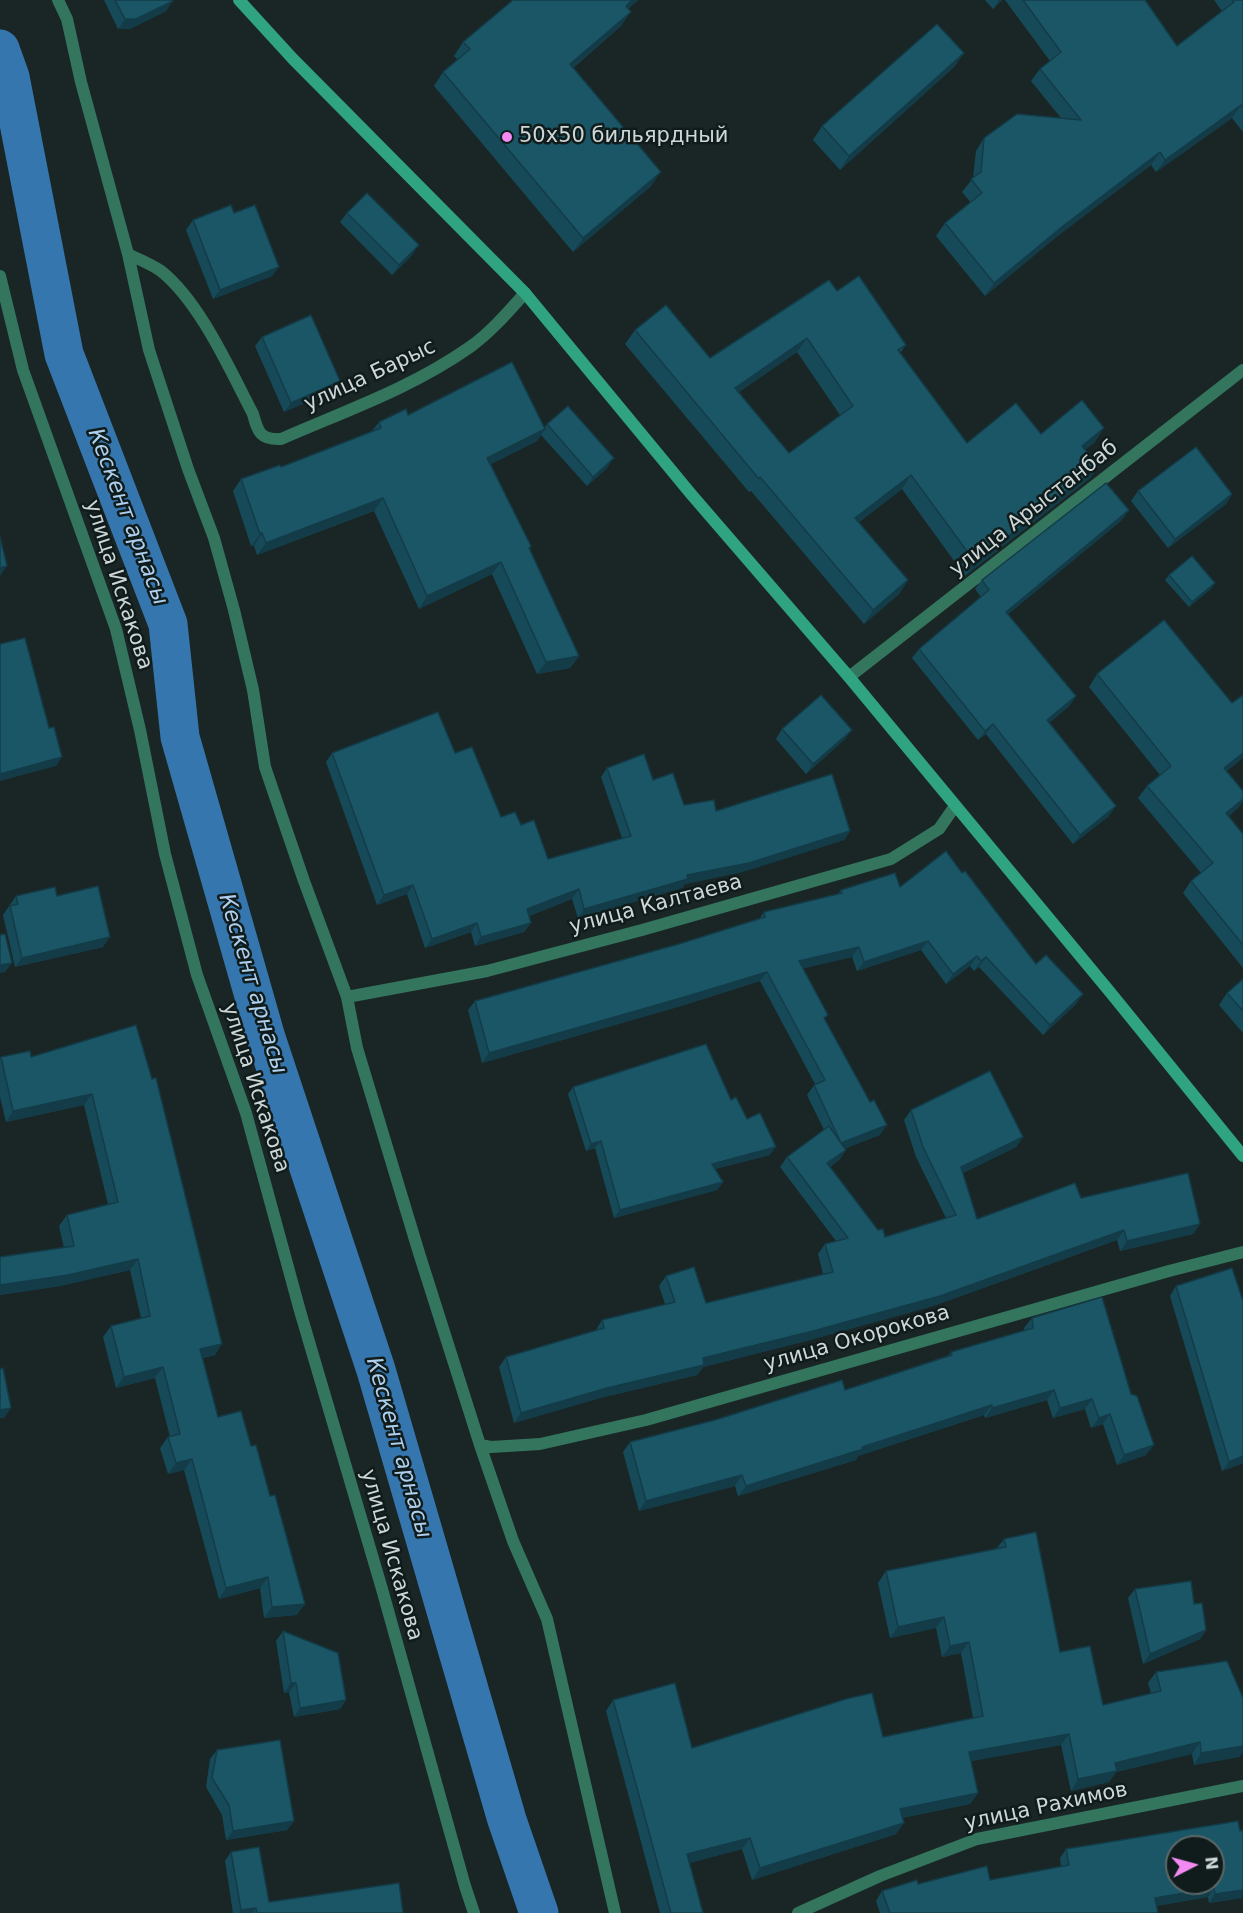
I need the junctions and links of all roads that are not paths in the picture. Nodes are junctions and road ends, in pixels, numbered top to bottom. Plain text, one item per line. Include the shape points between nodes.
1 (58, 0) edge
2 (239, 0) edge
3 (128, 254) junction
4 (0, 276) edge
5 (525, 293) junction
6 (1243, 370) edge
7 (849, 677) junction
8 (955, 806) junction
9 (347, 997) junction
10 (1243, 1156) edge
11 (1243, 1252) edge
12 (480, 1445) junction
13 (1243, 1786) edge
14 (474, 1913) edge
15 (615, 1913) edge
16 (798, 1913) edge

1 - 3 street via 67,19
2 - 5 main road
3 - 5 street, улица Барыс via 160,270 184,295 207,330 257,428 269,439 281,439 418,380 471,346
3 - 9 street via 149,350 214,538 234,610 253,690 265,767
4 - 14 street, улица Искакова via 23,370 116,629 165,854 197,975 246,1113
5 - 7 main road
6 - 7 street, улица Арыстанбаб
7 - 8 main road
8 - 9 street, улица Калтаева via 939,829 891,859 488,971
8 - 10 main road
9 - 12 street via 357,1048
11 - 12 street, улица Окорокова via 646,1420 540,1444
12 - 15 street via 513,1541 547,1619
13 - 16 street, улица Рахимов via 977,1839

